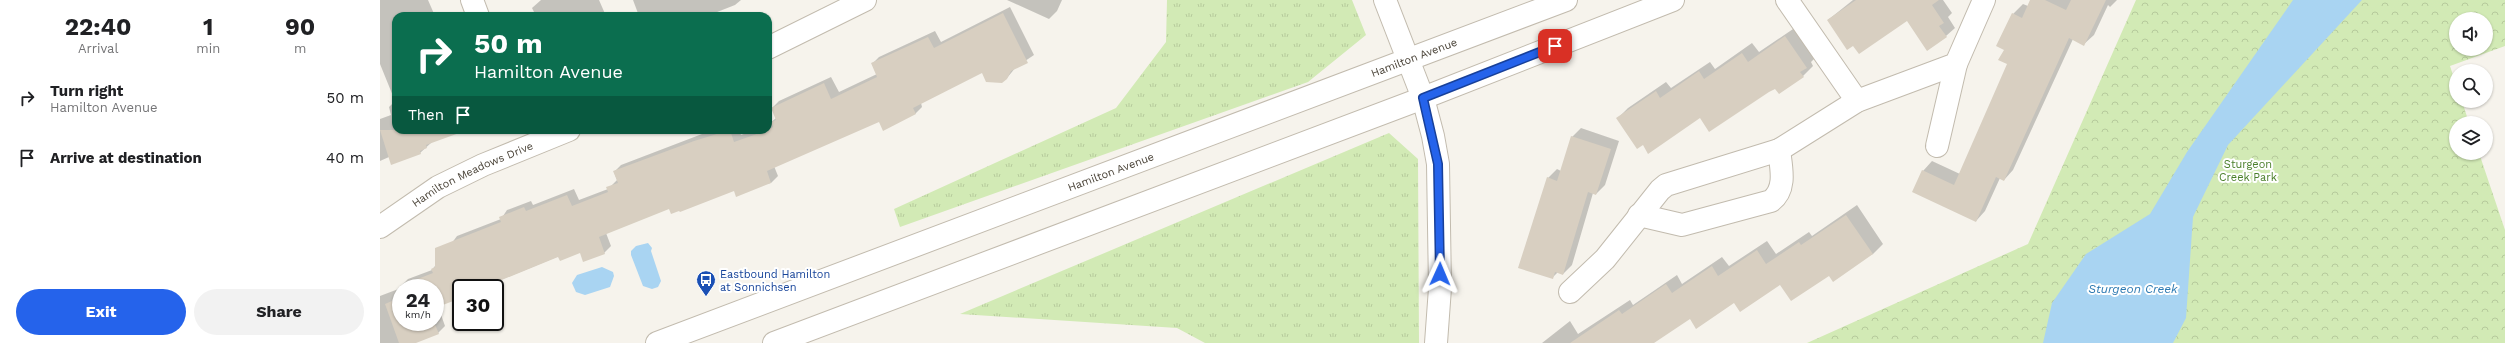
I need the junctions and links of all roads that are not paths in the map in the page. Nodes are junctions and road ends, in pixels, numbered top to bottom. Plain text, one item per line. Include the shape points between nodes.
1 (472, 0) edge
2 (865, 0) edge
3 (1385, 0) edge
4 (1566, 0) edge
5 (1673, 0) edge
6 (1787, 0) edge
7 (1984, 0) edge
8 (476, 12) edge
9 (772, 46) edge
10 (1408, 60) junction
11 (1956, 64) junction
12 (1423, 98) junction
13 (1857, 101) junction
14 (548, 134) edge
15 (526, 138) edge
16 (1937, 146) dead end
17 (1780, 150) junction
18 (1639, 215) junction
19 (380, 226) edge
20 (1570, 292) dead end
21 (657, 343) edge
22 (774, 343) edge
23 (1436, 343) edge

1 - 8 street
2 - 9 street
3 - 10 street
4 - 10 street, Hamilton Avenue
5 - 12 street
6 - 13 street
7 - 11 street
10 - 12 street
10 - 21 street, Hamilton Avenue
11 - 13 street
11 - 16 street
12 - 22 street
12 - 23 street via 1438,164 1440,288
13 - 17 street
14 - 15 street, Hamilton Meadows Drive
15 - 19 street, Hamilton Meadows Drive via 438,187
17 - 18 street via 1666,185
17 - 18 street via 1781,186 1776,198 1771,201 1682,225
18 - 20 street via 1606,259

